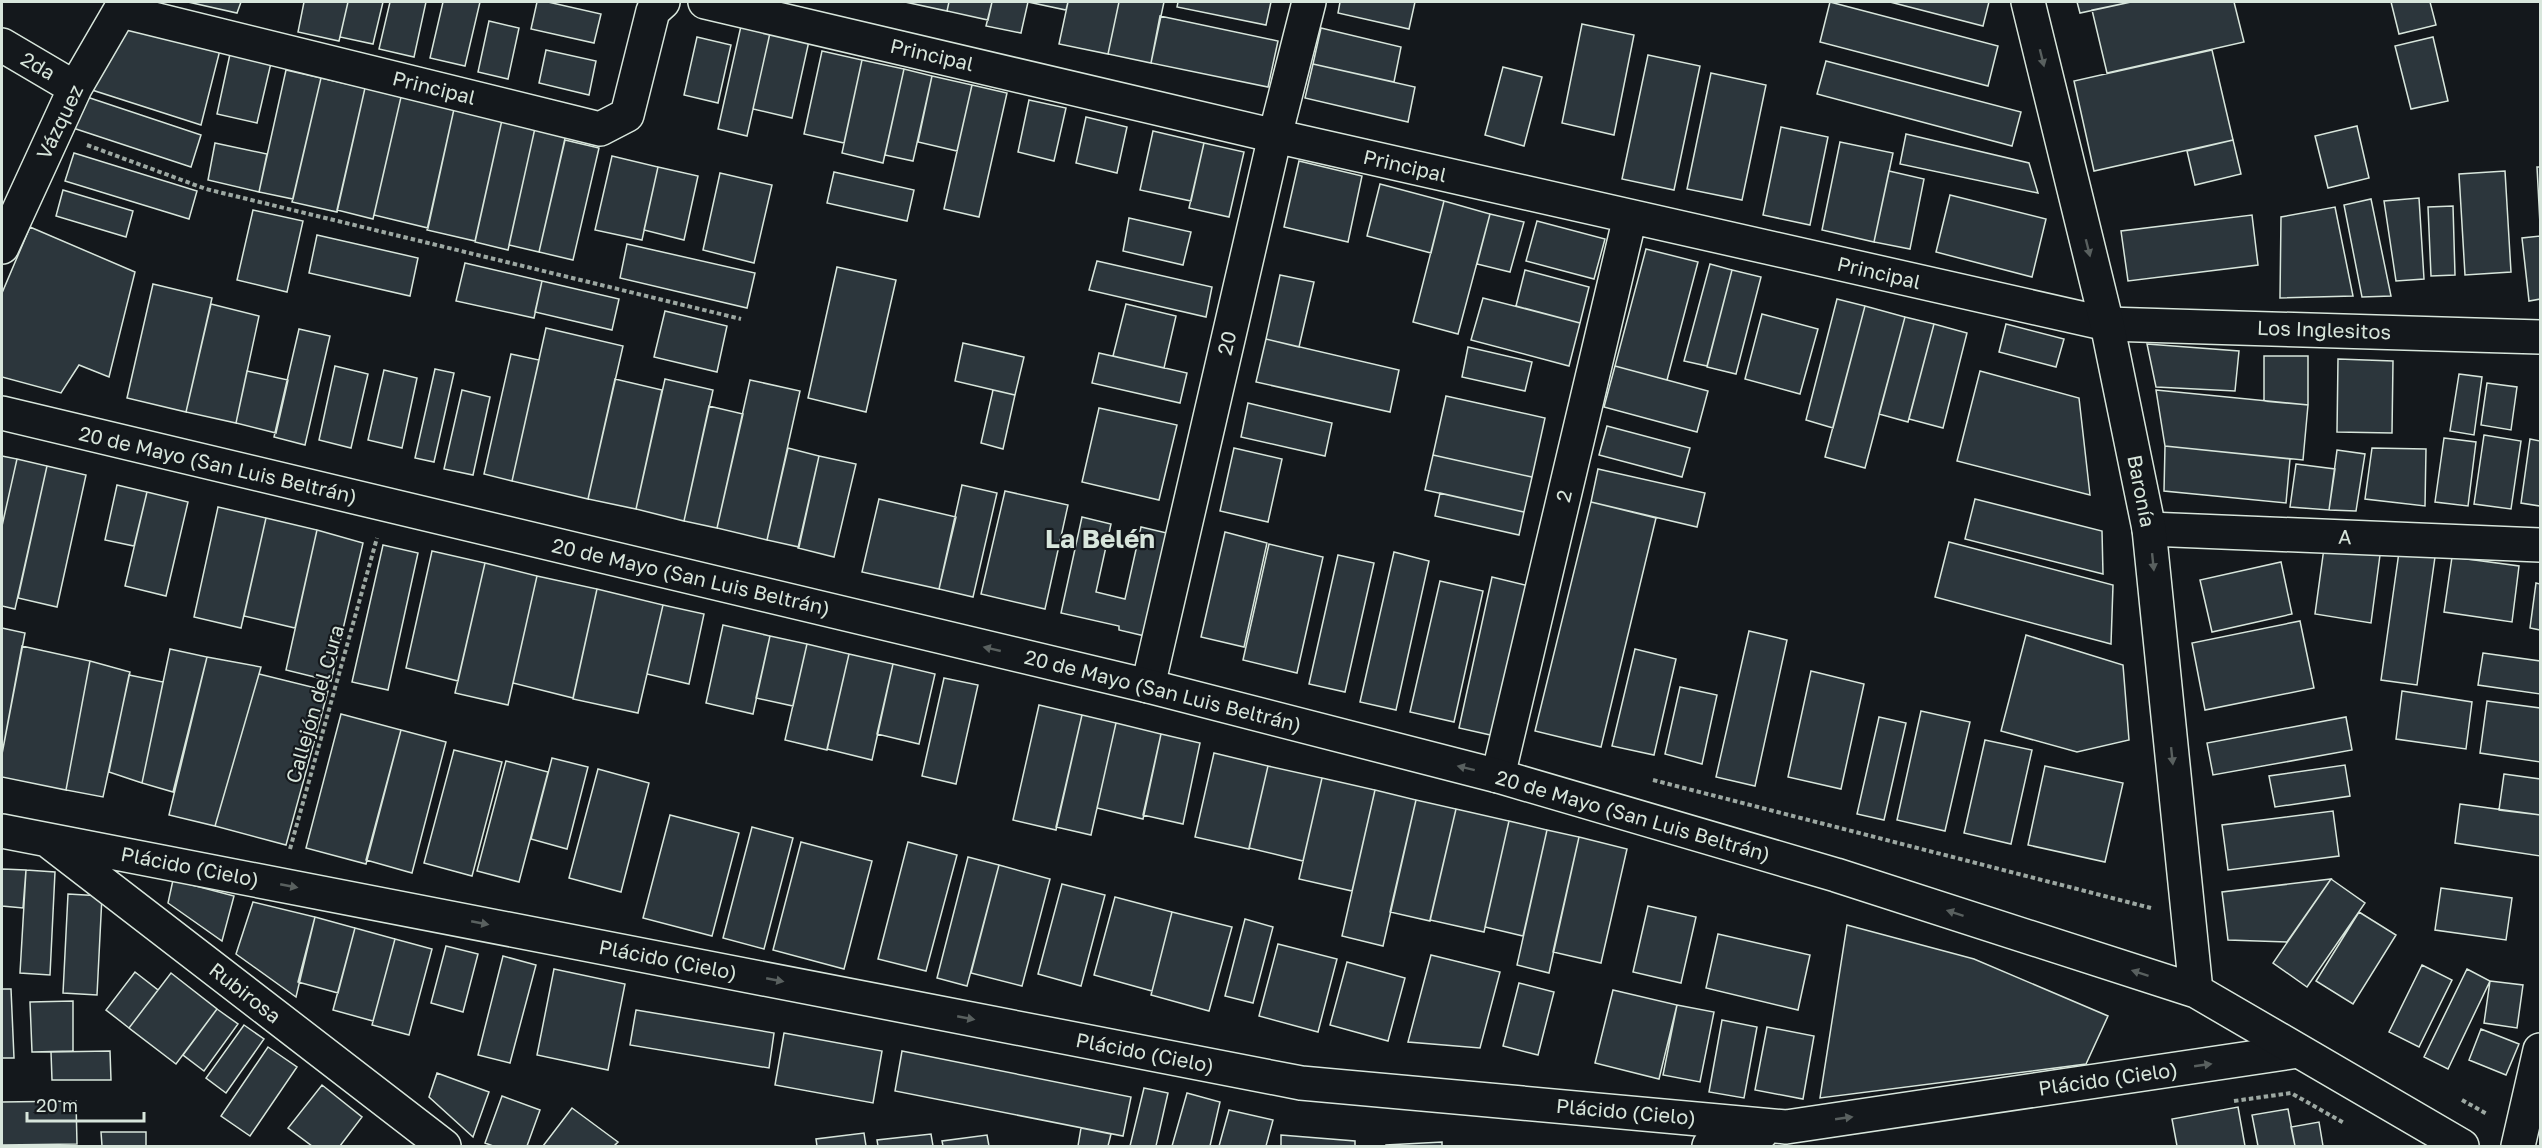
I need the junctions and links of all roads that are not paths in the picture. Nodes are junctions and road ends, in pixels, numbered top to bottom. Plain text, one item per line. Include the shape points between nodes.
1 (663, 2) edge
2 (705, 2) edge
3 (1309, 2) edge
4 (2028, 2) edge
5 (123, 6) edge
6 (2, 45) edge
7 (75, 88) junction
8 (1275, 136) junction
9 (1629, 217) junction
10 (2, 247) edge
11 (2107, 324) junction
12 (2541, 338) edge
13 (2, 413) edge
14 (2149, 529) junction
15 (2541, 545) edge
16 (1148, 686) junction
17 (1498, 776) junction
18 (2, 831) edge
19 (46, 840) junction
20 (2196, 991) junction
21 (2541, 1050) edge
22 (2298, 1051) junction
23 (1787, 1137) edge
24 (444, 1146) edge
25 (1709, 1146) edge
26 (2462, 1146) edge
27 (2518, 1146) edge

1 - 5 street, Principal via 653,11 627,115 600,129
2 - 8 street, Principal
3 - 8 street, 20
4 -> 11 street, Baronía
5 - 7 street, Vázquez
6 - 7 street, 2da
7 - 10 street, Vázquez
8 - 9 street, Principal
8 - 16 street, 20
9 - 11 street, Principal
9 - 17 street, 2
11 - 12 street, Los Inglesitos
11 - 14 street, Baronía
16 -> 13 street, 20 de Mayo (San Luis Beltrán)
14 - 15 street, A
14 -> 20 street, Baronía
17 -> 16 street, 20 de Mayo (San Luis Beltrán)
20 -> 17 street, 20 de Mayo (San Luis Beltrán) via 1836,875
18 - 19 street, Plácido (Cielo)
19 -> 23 street, Plácido (Cielo) via 1301,1083
19 - 24 street, Rubirosa
20 - 22 street, 20 de Mayo (San Luis Beltrán)
21 - 27 street
23 -> 22 street, Plácido (Cielo)
22 - 26 street, 20 de Mayo (San Luis Beltrán)
23 - 25 street

